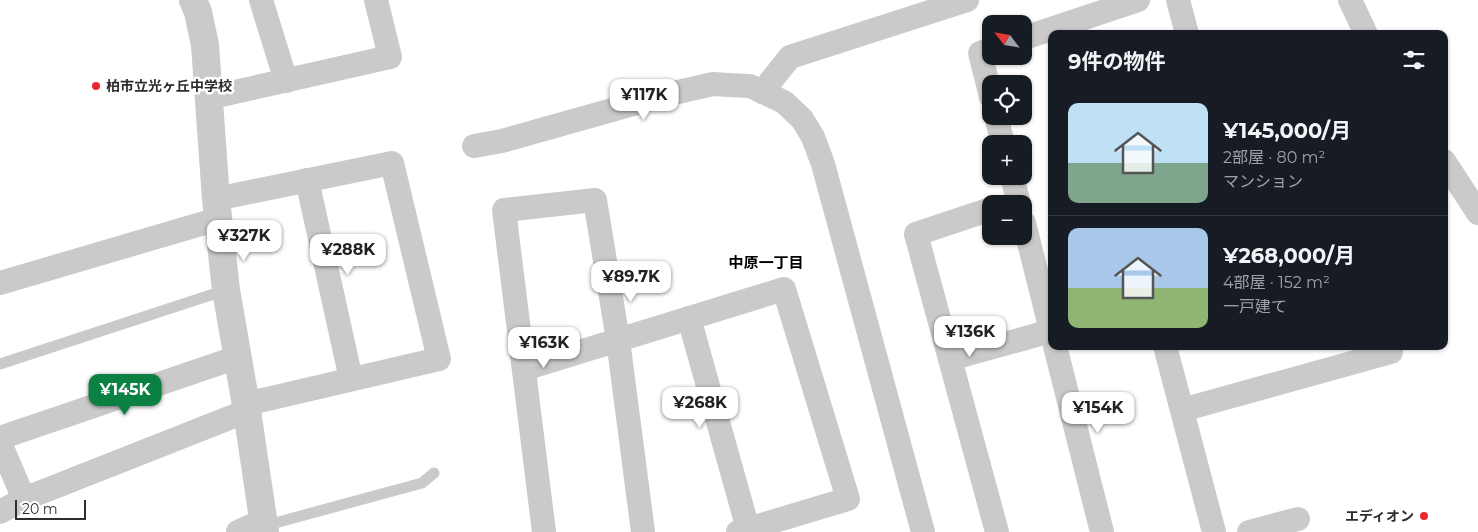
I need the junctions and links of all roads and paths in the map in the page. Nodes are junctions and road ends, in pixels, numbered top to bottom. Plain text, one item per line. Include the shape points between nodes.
1 (193, 0) edge
2 (261, 0) edge
3 (376, 0) edge
4 (967, 0) edge
5 (1138, 0) edge
6 (1178, 0) edge
7 (1350, 0) edge
8 (1080, 27) edge
9 (1065, 30) edge
10 (1186, 30) edge
11 (1364, 30) edge
12 (1048, 33) edge
13 (1032, 36) edge
14 (286, 81) junction
15 (762, 92) junction
16 (208, 98) junction
17 (474, 146) dead end
18 (1448, 167) edge
19 (307, 180) junction
20 (217, 209) junction
21 (1477, 209) edge
22 (982, 213) edge
23 (1027, 245) edge
24 (0, 283) edge
25 (226, 290) junction
26 (689, 318) junction
27 (1048, 319) edge
28 (1048, 331) edge
29 (618, 340) junction
30 (1056, 350) edge
31 (1166, 350) edge
32 (1391, 352) dead end
33 (238, 357) junction
34 (950, 359) junction
35 (0, 364) edge
36 (524, 369) junction
37 (352, 379) junction
38 (246, 408) junction
39 (1182, 410) junction
40 (0, 438) edge
41 (0, 443) edge
42 (434, 473) dead end
43 (24, 499) junction
44 (0, 512) edge
45 (1298, 519) dead end
46 (264, 526) edge
47 (743, 530) edge
48 (238, 532) edge
49 (544, 532) edge
50 (643, 532) edge
51 (923, 532) edge
52 (997, 532) edge
53 (1102, 532) edge
54 (1214, 532) edge
55 (1249, 532) edge

1 - 16 street via 205,45
2 - 14 street
3 - 14 street via 390,57
4 - 15 street via 790,57
5 - 8 street
6 - 10 street
7 - 11 street
8 - 9 street
12 - 13 street
14 - 16 street
15 - 17 street via 750,86 712,84
15 - 51 street via 784,102 802,119 823,164
16 - 20 street
18 - 21 street
19 - 20 street
19 - 37 street
19 - 37 street via 392,163 439,359
20 - 24 street
20 - 25 street
22 - 34 street via 916,234
23 - 27 street
25 - 33 street
25 - 35 lane
26 - 29 street
26 - 47 street
26 - 47 street via 784,289 848,499
28 - 34 street
29 - 36 street
29 - 36 street via 595,200 504,210
29 - 50 street
30 - 53 street
31 - 39 street
32 - 39 street
33 - 38 street
33 - 40 street
34 - 52 street
36 - 49 street
37 - 38 street
38 - 43 street
38 - 46 street
39 - 54 street
41 - 43 street
42 - 46 lane via 422,483
43 - 44 street
45 - 55 street
46 - 48 street

